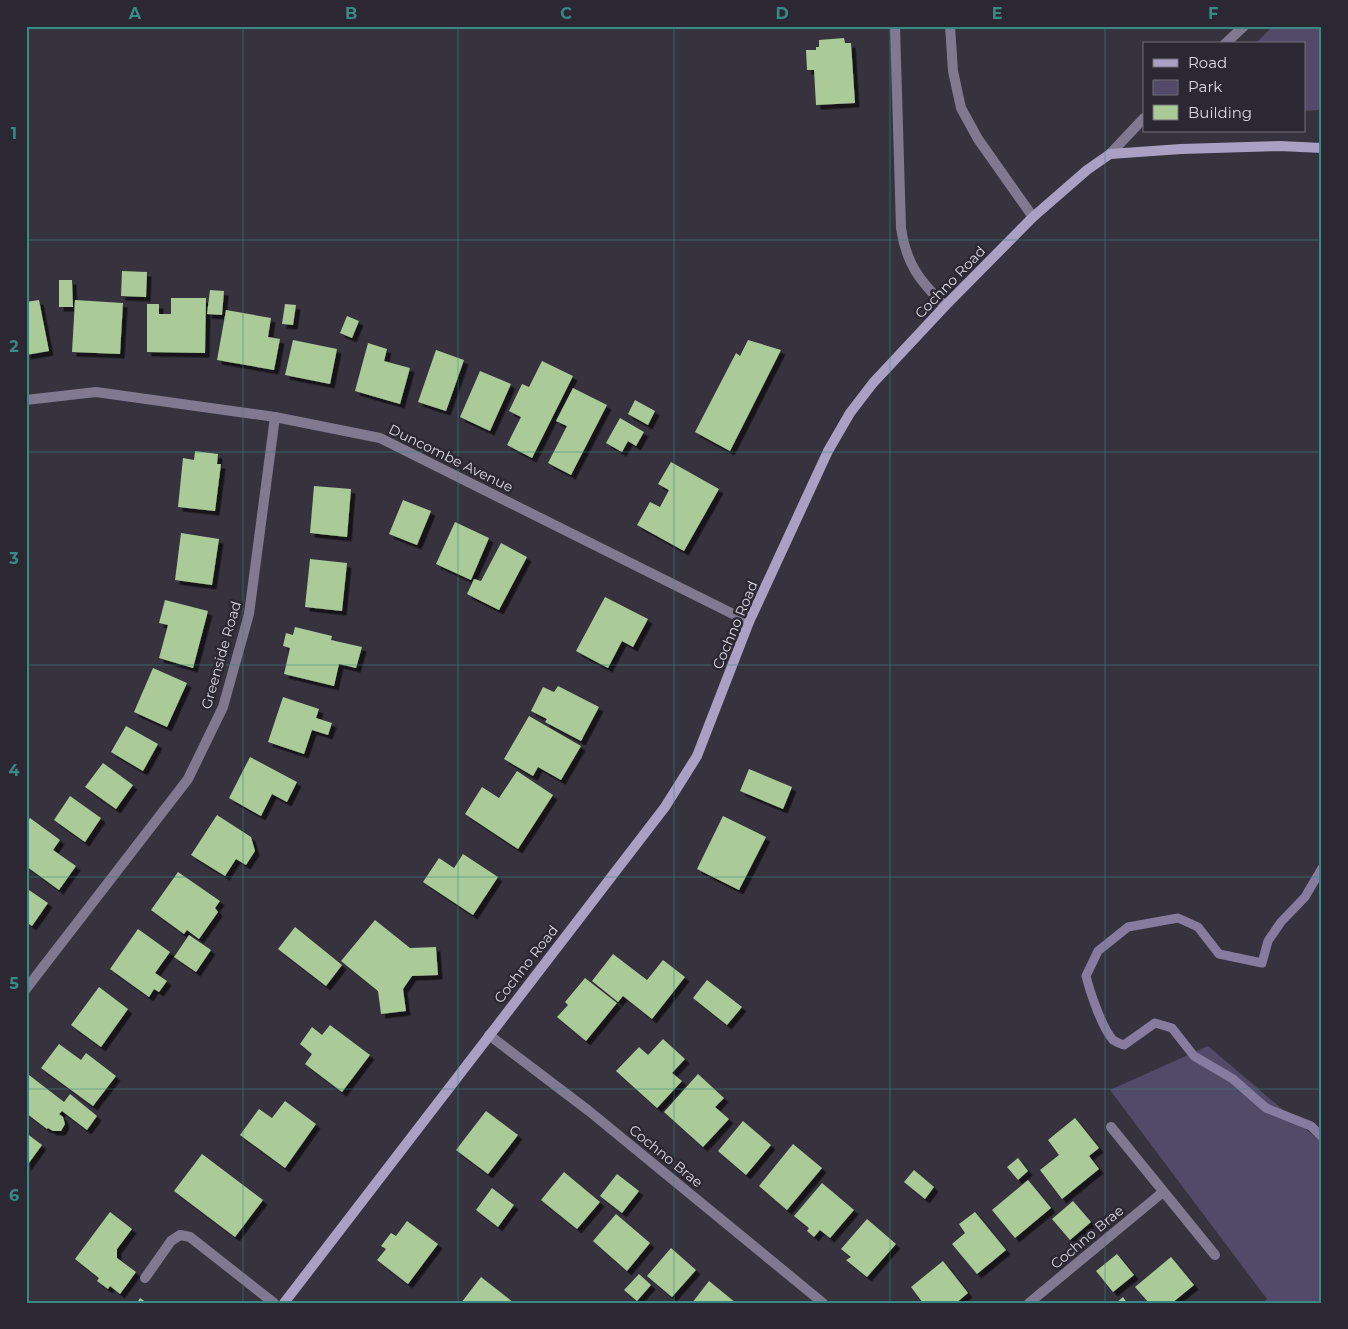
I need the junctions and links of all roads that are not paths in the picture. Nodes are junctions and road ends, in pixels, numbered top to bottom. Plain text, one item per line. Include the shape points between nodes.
1 (895, 26) edge
2 (950, 26) edge
3 (1244, 26) edge
4 (1227, 42) edge
5 (1143, 119) edge
6 (1322, 148) edge
7 (1110, 154) junction
8 (1033, 217) junction
9 (945, 306) junction
10 (26, 400) edge
11 (274, 417) junction
12 (749, 622) junction
13 (26, 989) edge
14 (489, 1035) junction
15 (1111, 1127) dead end
16 (1163, 1192) junction
17 (1215, 1255) dead end
18 (145, 1278) dead end
19 (274, 1303) edge
20 (284, 1303) edge
21 (823, 1303) edge
22 (1029, 1303) edge

1 - 9 street via 903,245 923,284
2 - 8 street via 953,72 961,108 978,139
3 - 4 street
5 - 7 street
6 - 7 street via 1280,146
7 - 8 street, Cochno Road
8 - 9 street, Cochno Road
9 - 12 street, Cochno Road via 873,383 850,413 828,451
10 - 11 street, Duncombe Avenue via 96,392
11 - 12 street, Duncombe Avenue via 380,438
11 - 13 street, Greenside Road via 249,614 223,707 188,779
12 - 14 street, Cochno Road via 696,756 683,780
14 - 20 street, Cochno Road
14 - 21 street, Cochno Brae via 589,1111
15 - 16 street
16 - 17 street
16 - 22 street, Cochno Brae
18 - 19 street via 171,1240 180,1235 190,1237

